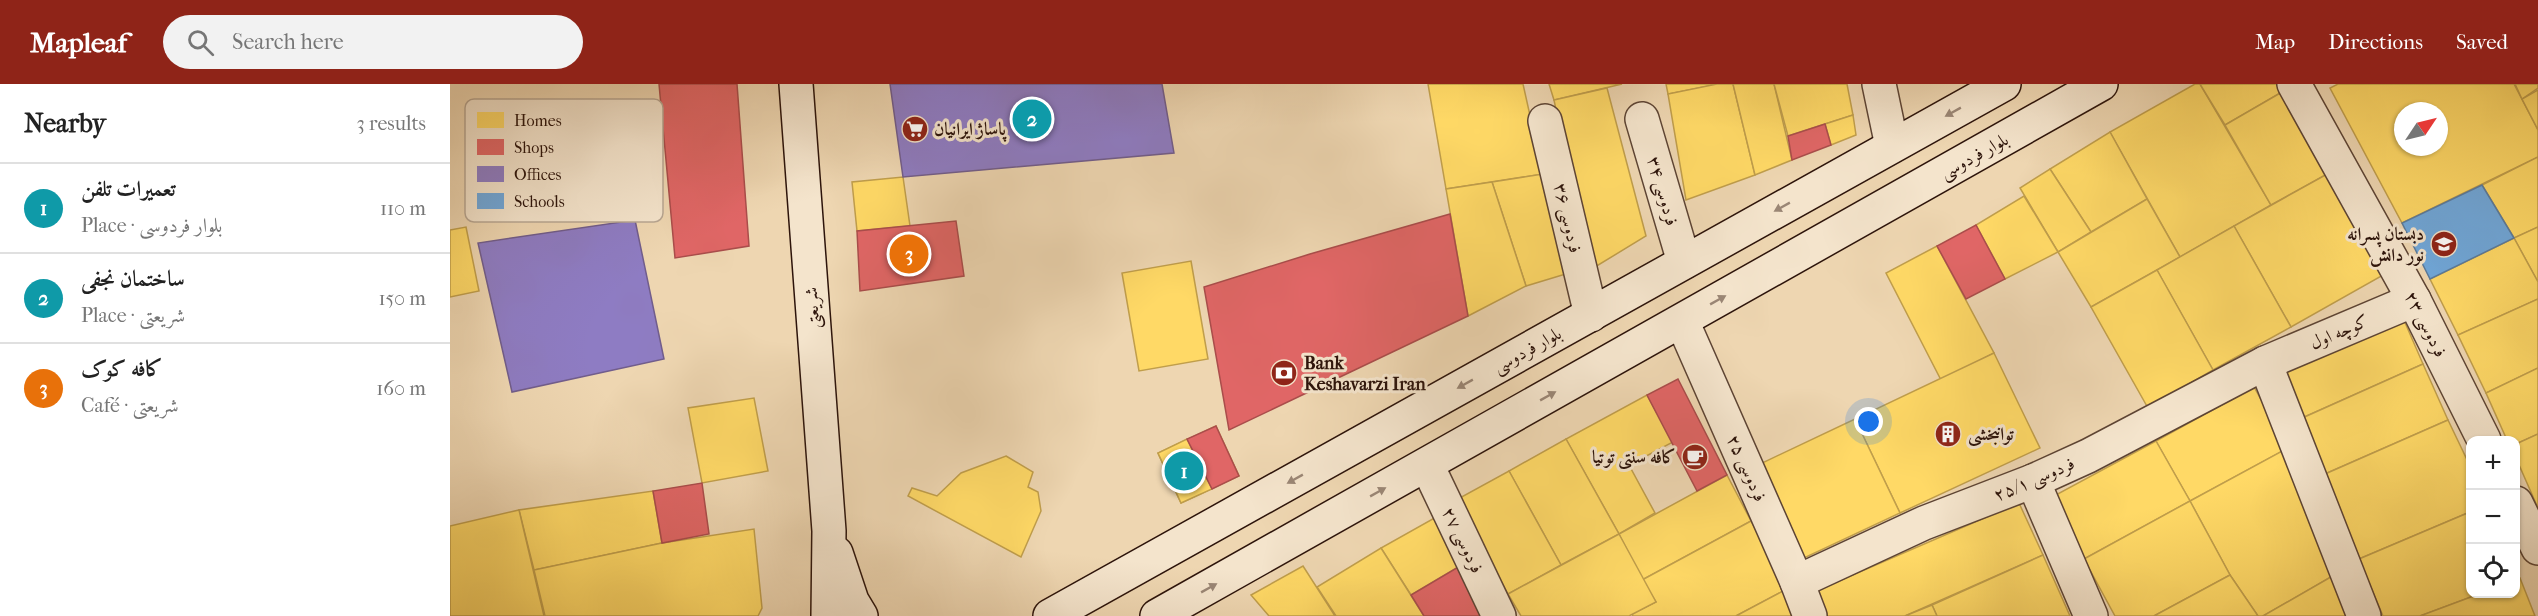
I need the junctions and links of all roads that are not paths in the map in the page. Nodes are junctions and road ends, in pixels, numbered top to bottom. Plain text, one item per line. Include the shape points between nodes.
1 (796, 84) edge
2 (1879, 84) edge
3 (2004, 84) edge
4 (2101, 84) edge
5 (2294, 84) edge
6 (1642, 119) dead end
7 (1545, 121) dead end
8 (1892, 146) junction
9 (1684, 262) junction
10 (2414, 300) junction
11 (1591, 315) junction
12 (1682, 321) junction
13 (2265, 363) junction
14 (2482, 436) edge
15 (1427, 465) junction
16 (2033, 481) junction
17 (2520, 511) edge
18 (829, 531) junction
19 (2538, 548) edge
20 (1797, 582) junction
21 (828, 616) edge
22 (861, 616) edge
23 (1050, 616) edge
24 (1157, 616) edge
25 (1500, 616) edge
26 (1810, 616) edge
27 (2091, 616) edge
28 (2364, 616) edge

1 - 18 main road, شریعتی
2 - 8 main road
3 -> 8 main road, بلوار فردوسی
12 -> 4 main road, بلوار فردوسی
5 - 10 main road, فردوسی ۲۳
6 - 9 main road, فردوسی ۳۴
7 - 11 main road, فردوسی ۳۶
8 -> 9 main road, بلوار فردوسی
9 - 11 main road, بلوار فردوسی
10 - 13 main road, کوچه اول
10 - 14 main road, فردوسی ۲۳
11 -> 23 main road, بلوار فردوسی
15 -> 12 main road, بلوار فردوسی
12 - 20 main road, فردوسی ۲۵
13 - 16 main road, فردوسی ۲۵/۱
13 - 28 main road
24 -> 15 main road, بلوار فردوسی
15 - 25 main road, فردوسی ۲۷
16 - 20 main road, فردوسی ۲۵/۱ via 1924,523
16 - 27 main road
17 - 19 main road
18 - 21 main road, شریعتی
18 - 22 main road, شریعتی via 852,601
20 - 26 main road, فردوسی ۲۵

